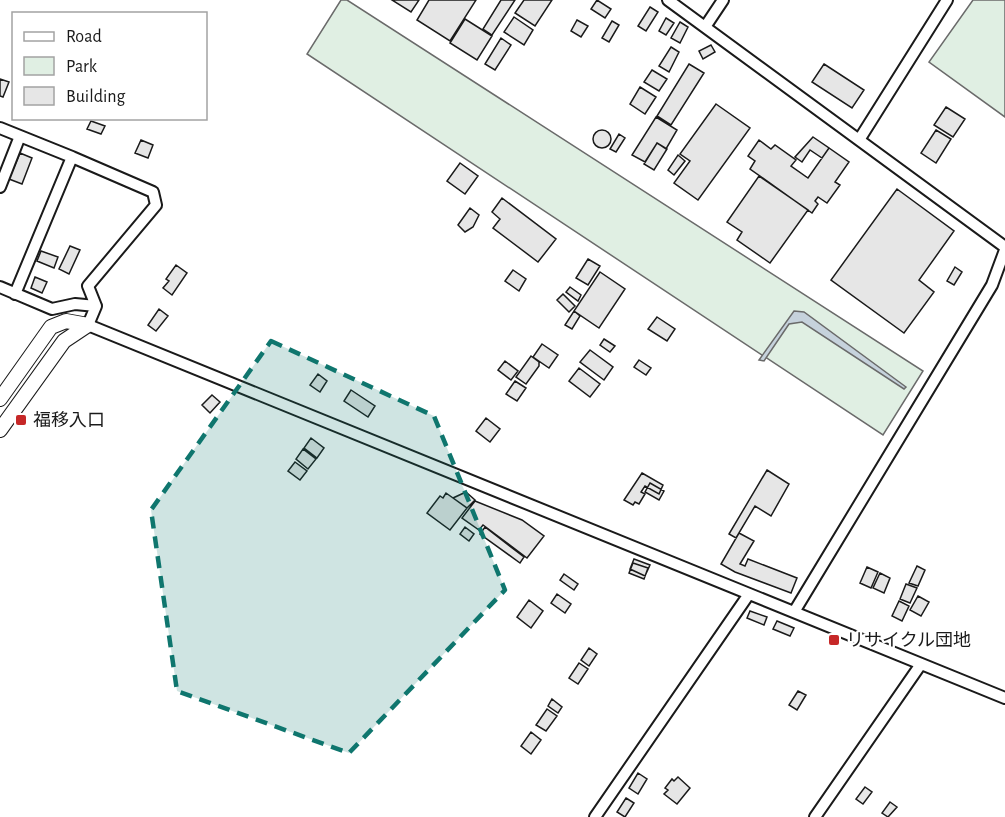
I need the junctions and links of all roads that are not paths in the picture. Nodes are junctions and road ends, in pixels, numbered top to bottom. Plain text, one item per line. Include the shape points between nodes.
1 (668, 0) edge
2 (723, 0) edge
3 (947, 0) edge
4 (705, 27) junction
5 (0, 128) edge
6 (20, 136) junction
7 (859, 140) junction
8 (72, 157) junction
9 (0, 187) edge
10 (1005, 248) edge
11 (0, 287) edge
12 (15, 294) junction
13 (96, 306) junction
14 (88, 325) junction
15 (0, 399) edge
16 (0, 430) edge
17 (749, 594) junction
18 (794, 612) junction
19 (921, 664) junction
20 (1005, 698) edge
21 (595, 817) edge
22 (815, 817) edge

1 - 4 street
2 - 4 street
3 - 7 street
4 - 7 street
5 - 6 street
6 - 8 street
6 - 9 street
7 - 10 street
8 - 12 street
8 - 13 street via 153,192 156,205 88,286
10 - 18 street via 992,285
11 - 12 street
12 - 13 street via 52,309 75,304
13 - 14 street
14 - 15 main road via 66,321 51,327
14 - 16 main road via 64,341
14 - 17 street
17 - 18 street
17 - 21 street
18 - 19 street
19 - 20 street
19 - 22 street

